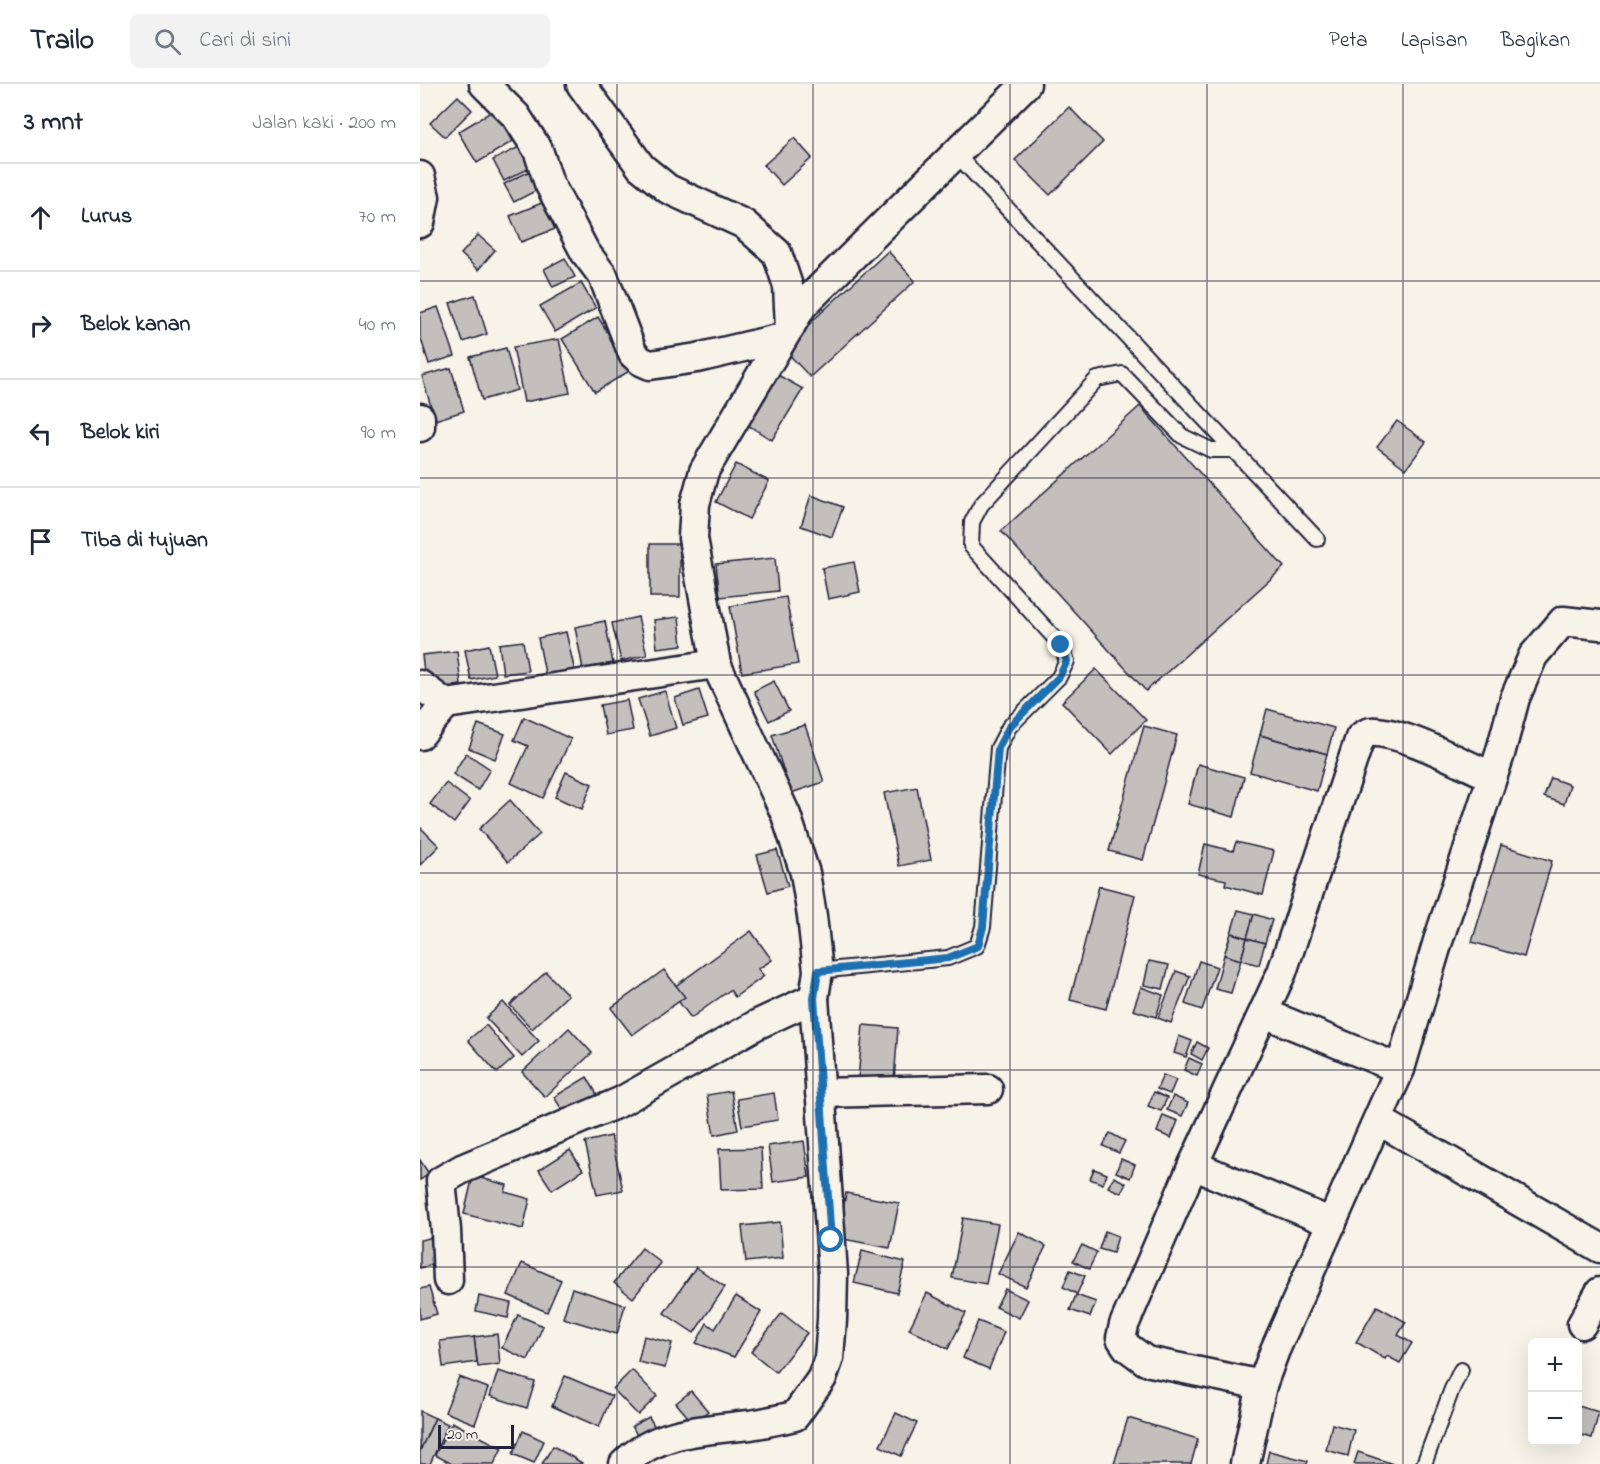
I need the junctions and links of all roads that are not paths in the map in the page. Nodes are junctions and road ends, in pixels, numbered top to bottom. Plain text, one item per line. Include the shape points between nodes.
1 (484, 84) edge
2 (581, 84) edge
3 (1026, 84) edge
4 (956, 154) junction
5 (420, 176) edge
6 (420, 223) edge
7 (786, 332) junction
8 (420, 418) edge
9 (420, 427) edge
10 (1232, 450) junction
11 (1317, 539) dead end
12 (1600, 625) edge
13 (716, 664) junction
14 (420, 685) edge
15 (446, 704) junction
16 (420, 735) edge
17 (1491, 776) junction
18 (816, 985) junction
19 (1264, 1013) junction
20 (1400, 1069) junction
21 (988, 1089) dead end
22 (820, 1093) junction
23 (1378, 1120) junction
24 (1193, 1165) junction
25 (1332, 1223) junction
26 (1600, 1248) edge
27 (448, 1280) dead end
28 (1600, 1292) edge
29 (1582, 1324) dead end
30 (1461, 1370) dead end
31 (1262, 1385) junction
32 (624, 1464) edge
33 (1245, 1464) edge
34 (1424, 1464) edge

1 - 7 street via 516,116 537,150 549,183 585,252 603,276 633,354 641,361 650,365 697,358
2 - 7 street via 641,167 668,189 744,224 777,254 788,286
3 - 4 street
4 - 7 street via 802,306
4 - 10 lane
5 - 6 street via 425,197
7 - 13 street via 704,471 695,504 693,538
8 - 9 street
10 - 11 lane
10 - 18 lane via 1212,450 1182,436 1122,374 1097,379 981,505 972,522 971,546 1061,645 1067,661 1059,677 1009,727 998,748 983,927 978,946 948,958
12 - 17 street via 1563,621 1533,656 1515,698
13 - 15 street
13 - 18 street via 798,846 813,916
14 - 15 street
15 - 16 street
17 - 19 street via 1403,738 1375,731 1360,738
17 - 20 street
18 - 22 street
18 - 27 street via 756,1025 620,1102 441,1181
19 - 20 street
19 - 24 street
20 - 23 street
21 - 22 street
22 - 32 street via 833,1274 829,1358 822,1378 795,1416 668,1436 636,1452
23 - 25 street
23 - 26 street
24 - 25 street
24 - 31 street via 1121,1338 1146,1361
25 - 31 street
28 - 29 street
30 - 34 lane
31 - 33 street

